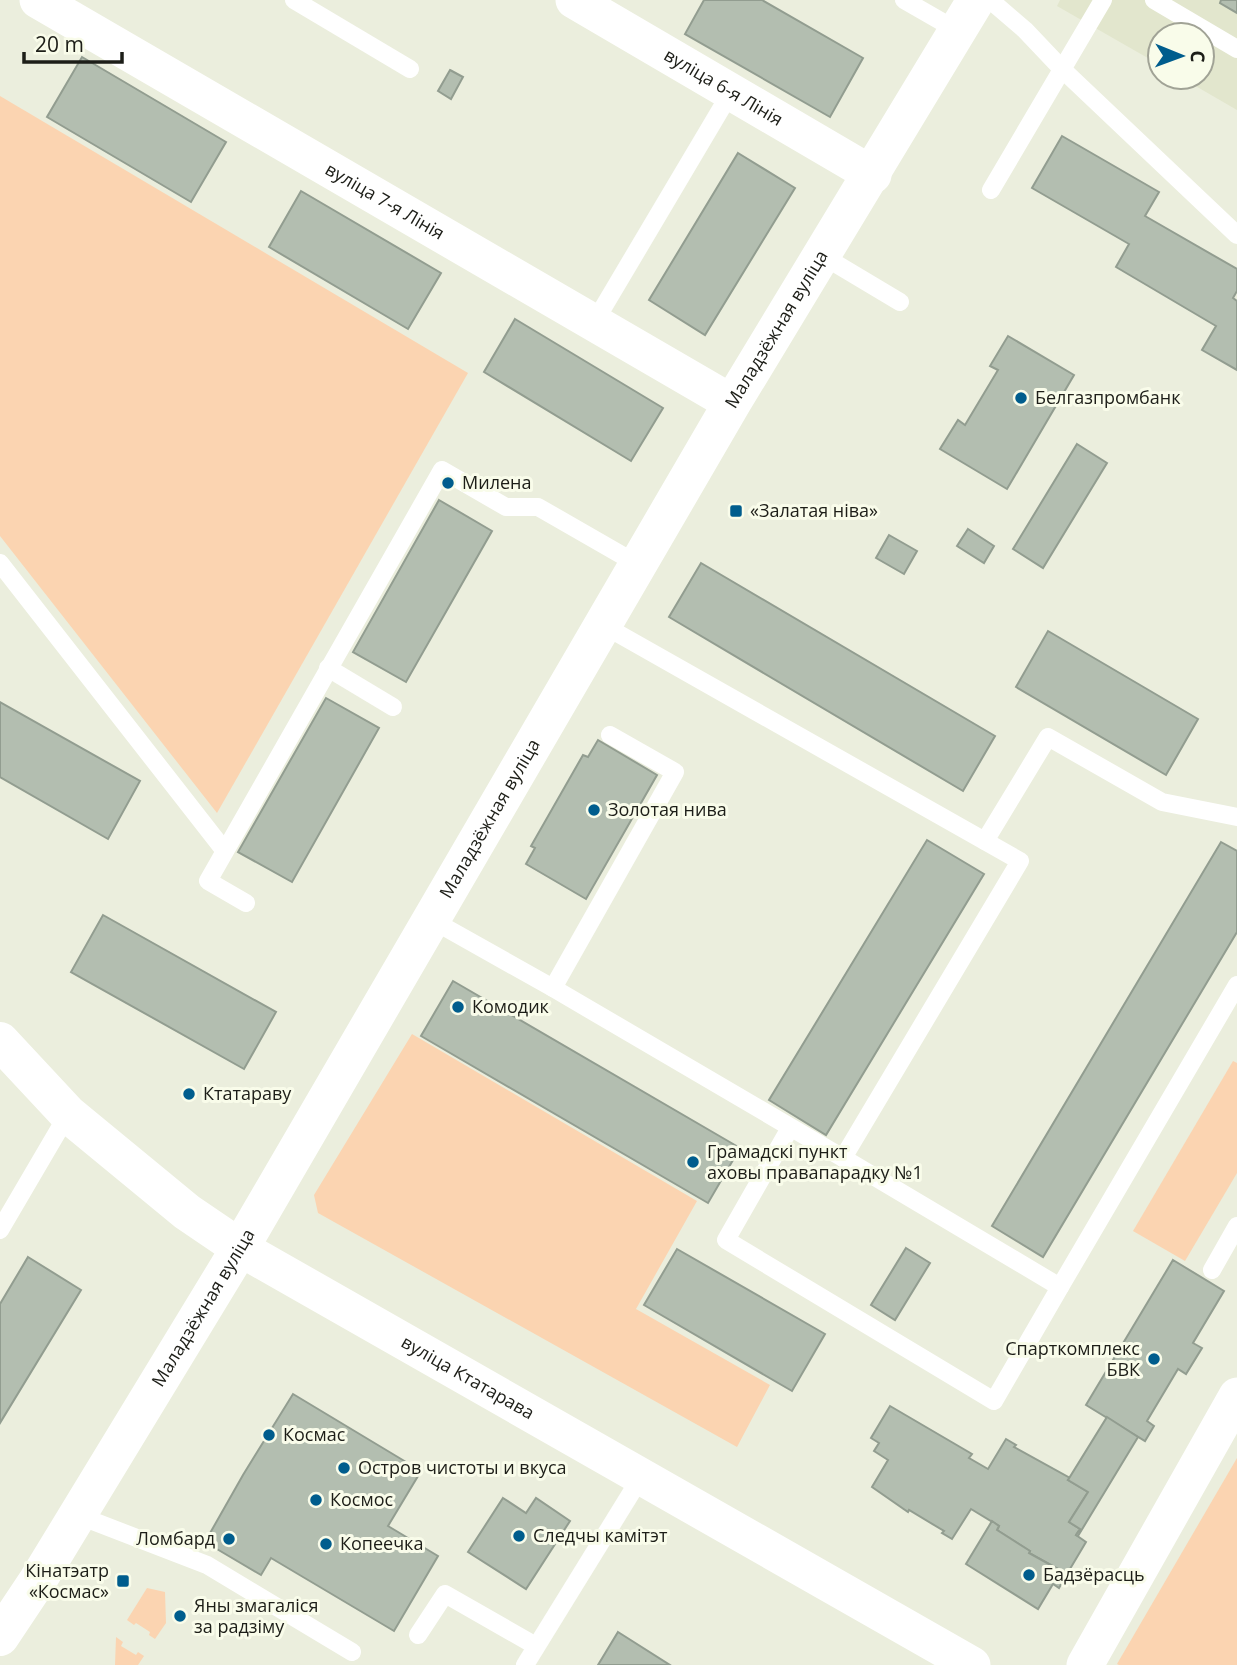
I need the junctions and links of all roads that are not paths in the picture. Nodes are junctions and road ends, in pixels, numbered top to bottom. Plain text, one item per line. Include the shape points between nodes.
1 (38, 0) edge
2 (294, 0) edge
3 (574, 0) edge
4 (904, 0) edge
5 (990, 0) edge
6 (1103, 0) edge
7 (1153, 0) edge
8 (967, 16) edge
9 (1237, 50) edge
10 (410, 69) dead end
11 (1062, 69) junction
12 (731, 92) junction
13 (873, 175) junction
14 (991, 190) dead end
15 (1237, 235) edge
16 (823, 256) junction
17 (900, 302) dead end
18 (594, 323) junction
19 (732, 403) junction
20 (0, 564) edge
21 (639, 565) junction
22 (603, 625) junction
23 (328, 668) junction
24 (393, 706) dead end
25 (610, 735) dead end
26 (1237, 817) edge
27 (985, 841) junction
28 (224, 850) junction
29 (246, 903) dead end
30 (432, 920) junction
31 (1237, 985) edge
32 (553, 988) junction
33 (0, 1041) edge
34 (68, 1114) junction
35 (790, 1128) junction
36 (843, 1158) junction
37 (1236, 1229) edge
38 (0, 1230) edge
39 (240, 1248) junction
40 (1212, 1270) dead end
41 (1060, 1287) junction
42 (1237, 1396) edge
43 (641, 1477) junction
44 (77, 1515) junction
45 (418, 1635) dead end
46 (0, 1637) edge
47 (536, 1646) junction
48 (352, 1652) dead end
49 (525, 1665) edge
50 (972, 1665) edge
51 (1085, 1665) edge

1 - 18 street, вуліца 7-я Лінія
2 - 10 lane
3 - 12 street, вуліца 6-я Лінія
4 - 8 lane
5 - 11 lane
6 - 11 lane
7 - 9 lane
8 - 13 street, Маладзёжная вуліца
11 - 14 lane
11 - 15 lane
12 - 13 street, вуліца 6-я Лінія
12 - 18 lane
13 - 16 street, Маладзёжная вуліца
16 - 17 lane
16 - 19 street, Маладзёжная вуліца
18 - 19 street, вуліца 7-я Лінія
19 - 21 street, Маладзёжная вуліца
20 - 28 lane
21 - 22 street, Маладзёжная вуліца
21 - 23 lane via 538,507 506,507 442,470
22 - 27 lane
22 - 30 street, Маладзёжная вуліца
23 - 24 lane
23 - 28 lane
25 - 32 lane via 675,772
26 - 27 lane via 1162,802 1048,737
27 - 36 lane via 1020,861
28 - 29 lane via 208,881
30 - 32 lane
30 - 39 street, Маладзёжная вуліца
31 - 41 lane
32 - 35 lane
33 - 34 street, вуліца Ктатарава
34 - 38 lane
34 - 39 street, вуліца Ктатарава via 187,1212
35 - 36 lane
35 - 41 lane via 726,1240 995,1401
36 - 41 lane
37 - 40 lane
39 - 43 street, вуліца Ктатарава
39 - 44 street, Маладзёжная вуліца
42 - 51 street
43 - 47 lane
43 - 50 street, вуліца Ктатарава
44 - 46 street, Маладзёжная вуліца
44 - 48 lane via 207,1565
45 - 47 lane via 445,1594
47 - 49 lane

